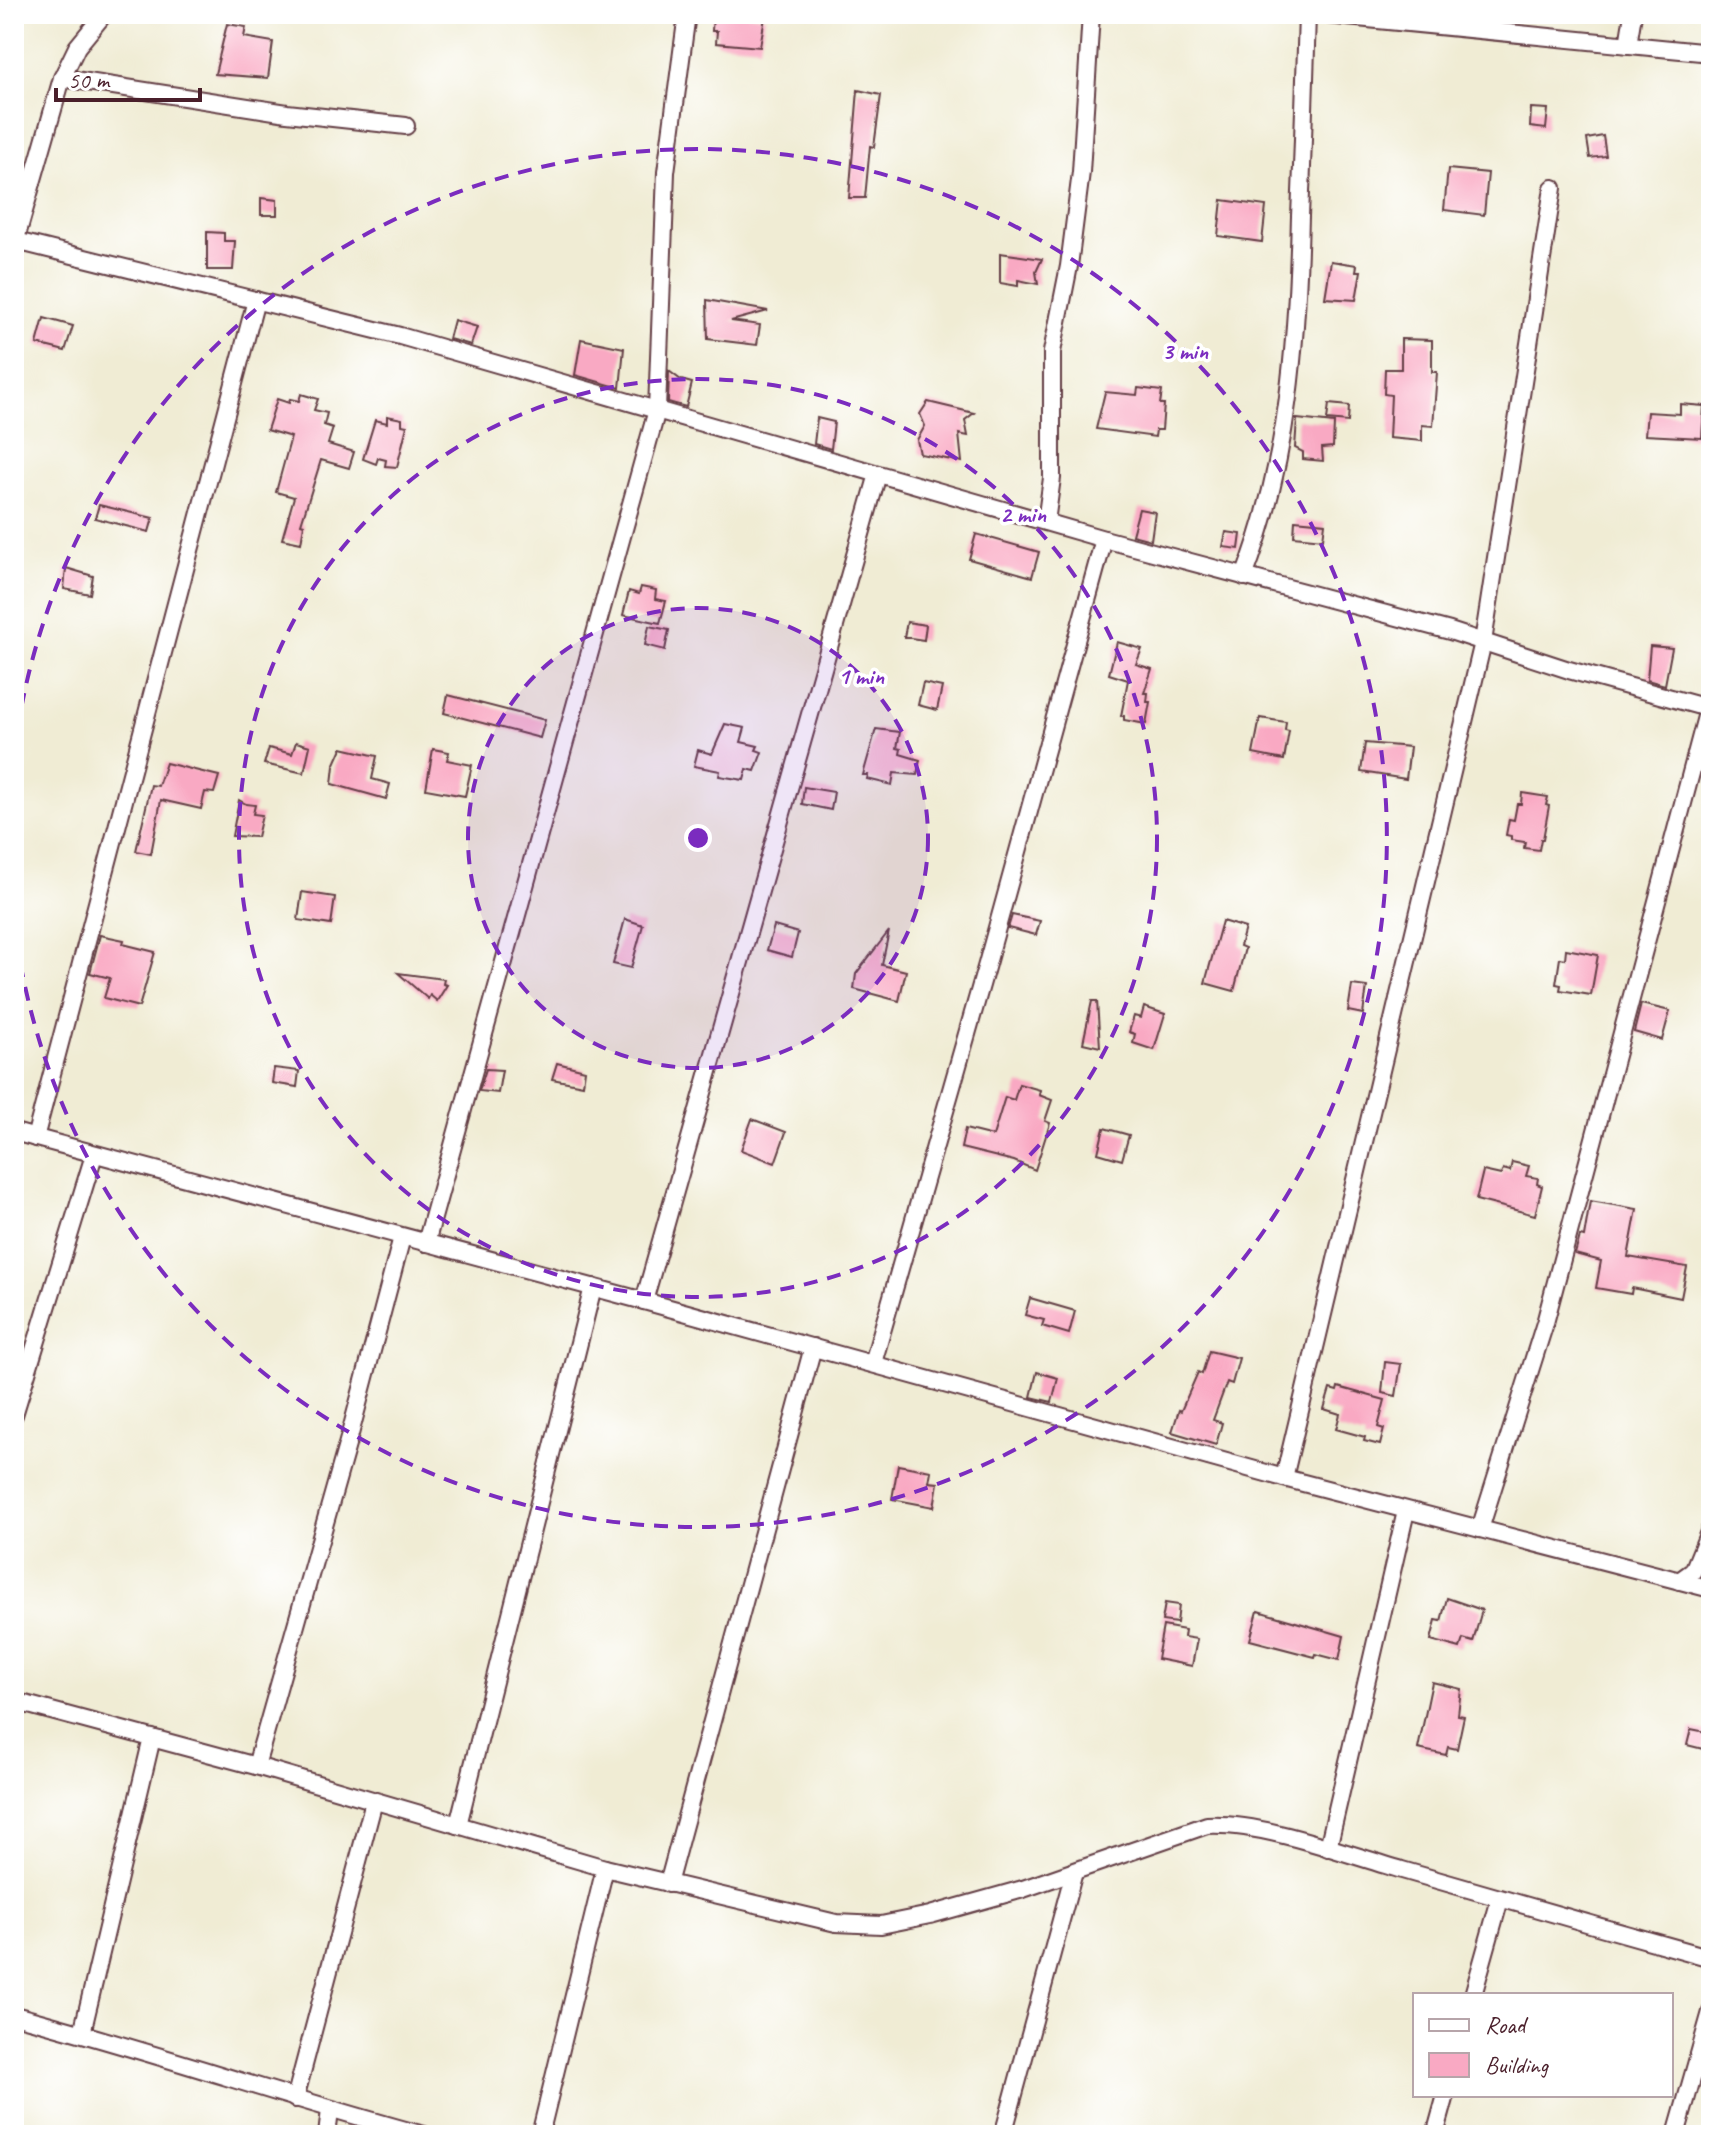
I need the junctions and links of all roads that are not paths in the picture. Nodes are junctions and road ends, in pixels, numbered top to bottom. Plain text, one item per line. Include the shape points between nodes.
1 (104, 14) edge
2 (687, 14) edge
3 (1091, 14) edge
4 (1307, 14) edge
5 (1317, 14) edge
6 (1633, 14) edge
7 (1628, 45) junction
8 (1711, 53) edge
9 (62, 78) junction
10 (406, 126) dead end
11 (1553, 188) dead end
12 (15, 244) edge
13 (256, 300) junction
14 (657, 410) junction
15 (878, 474) junction
16 (1046, 522) junction
17 (1104, 539) junction
18 (1244, 577) junction
19 (1483, 642) junction
20 (1710, 709) edge
21 (14, 1132) edge
22 (35, 1138) junction
23 (94, 1155) junction
24 (402, 1237) junction
25 (426, 1243) junction
26 (593, 1287) junction
27 (644, 1301) junction
28 (813, 1347) junction
29 (873, 1363) junction
30 (14, 1415) edge
31 (1284, 1478) junction
32 (1406, 1511) junction
33 (1711, 1527) edge
34 (1480, 1529) junction
35 (1679, 1581) junction
36 (1711, 1589) edge
37 (14, 1701) edge
38 (152, 1738) junction
39 (256, 1766) junction
40 (374, 1801) junction
41 (458, 1825) junction
42 (1328, 1848) junction
43 (605, 1868) junction
44 (1074, 1872) junction
45 (668, 1884) junction
46 (1500, 1899) junction
47 (1711, 1958) edge
48 (1474, 1993) edge
49 (1711, 2012) edge
50 (14, 2015) edge
51 (82, 2033) junction
52 (1445, 2097) edge
53 (295, 2099) junction
54 (330, 2110) junction
55 (327, 2135) edge
56 (424, 2135) edge
57 (540, 2135) edge
58 (1003, 2135) edge
59 (1435, 2135) edge
60 (1676, 2135) edge

1 - 9 street via 77,47
2 - 14 street via 666,172
3 - 16 street via 1081,172 1052,352 1052,478
4 - 18 street via 1297,321 1288,408
5 - 7 street
6 - 7 street
7 - 8 street
9 - 10 street
9 - 12 street
11 - 19 street
12 - 13 street
13 - 14 street
13 - 22 street
14 - 15 street
14 - 25 street
15 - 16 street
15 - 27 street
16 - 17 street
17 - 18 street
17 - 29 street
18 - 19 street
19 - 20 street
19 - 31 street
20 - 34 street via 1545,1323
21 - 22 street
22 - 23 street
23 - 24 street
23 - 30 street
24 - 25 street
24 - 39 street
25 - 26 street
26 - 27 street
26 - 41 street
27 - 28 street
28 - 29 street
28 - 45 street
29 - 31 street
31 - 32 street
32 - 34 street
32 - 42 street
33 - 35 street via 1693,1571
34 - 35 street
35 - 36 street
37 - 38 street
38 - 39 street
38 - 51 street
39 - 40 street
40 - 41 street
40 - 53 street
41 - 43 street
42 - 44 street via 1242,1826 1207,1825
42 - 46 street
43 - 45 street
43 - 57 street
44 - 45 street via 881,1925 836,1923
44 - 58 street
46 - 47 street
46 - 48 street
49 - 60 street
50 - 51 street
51 - 53 street
52 - 59 street
53 - 54 street
54 - 55 street
54 - 56 street

